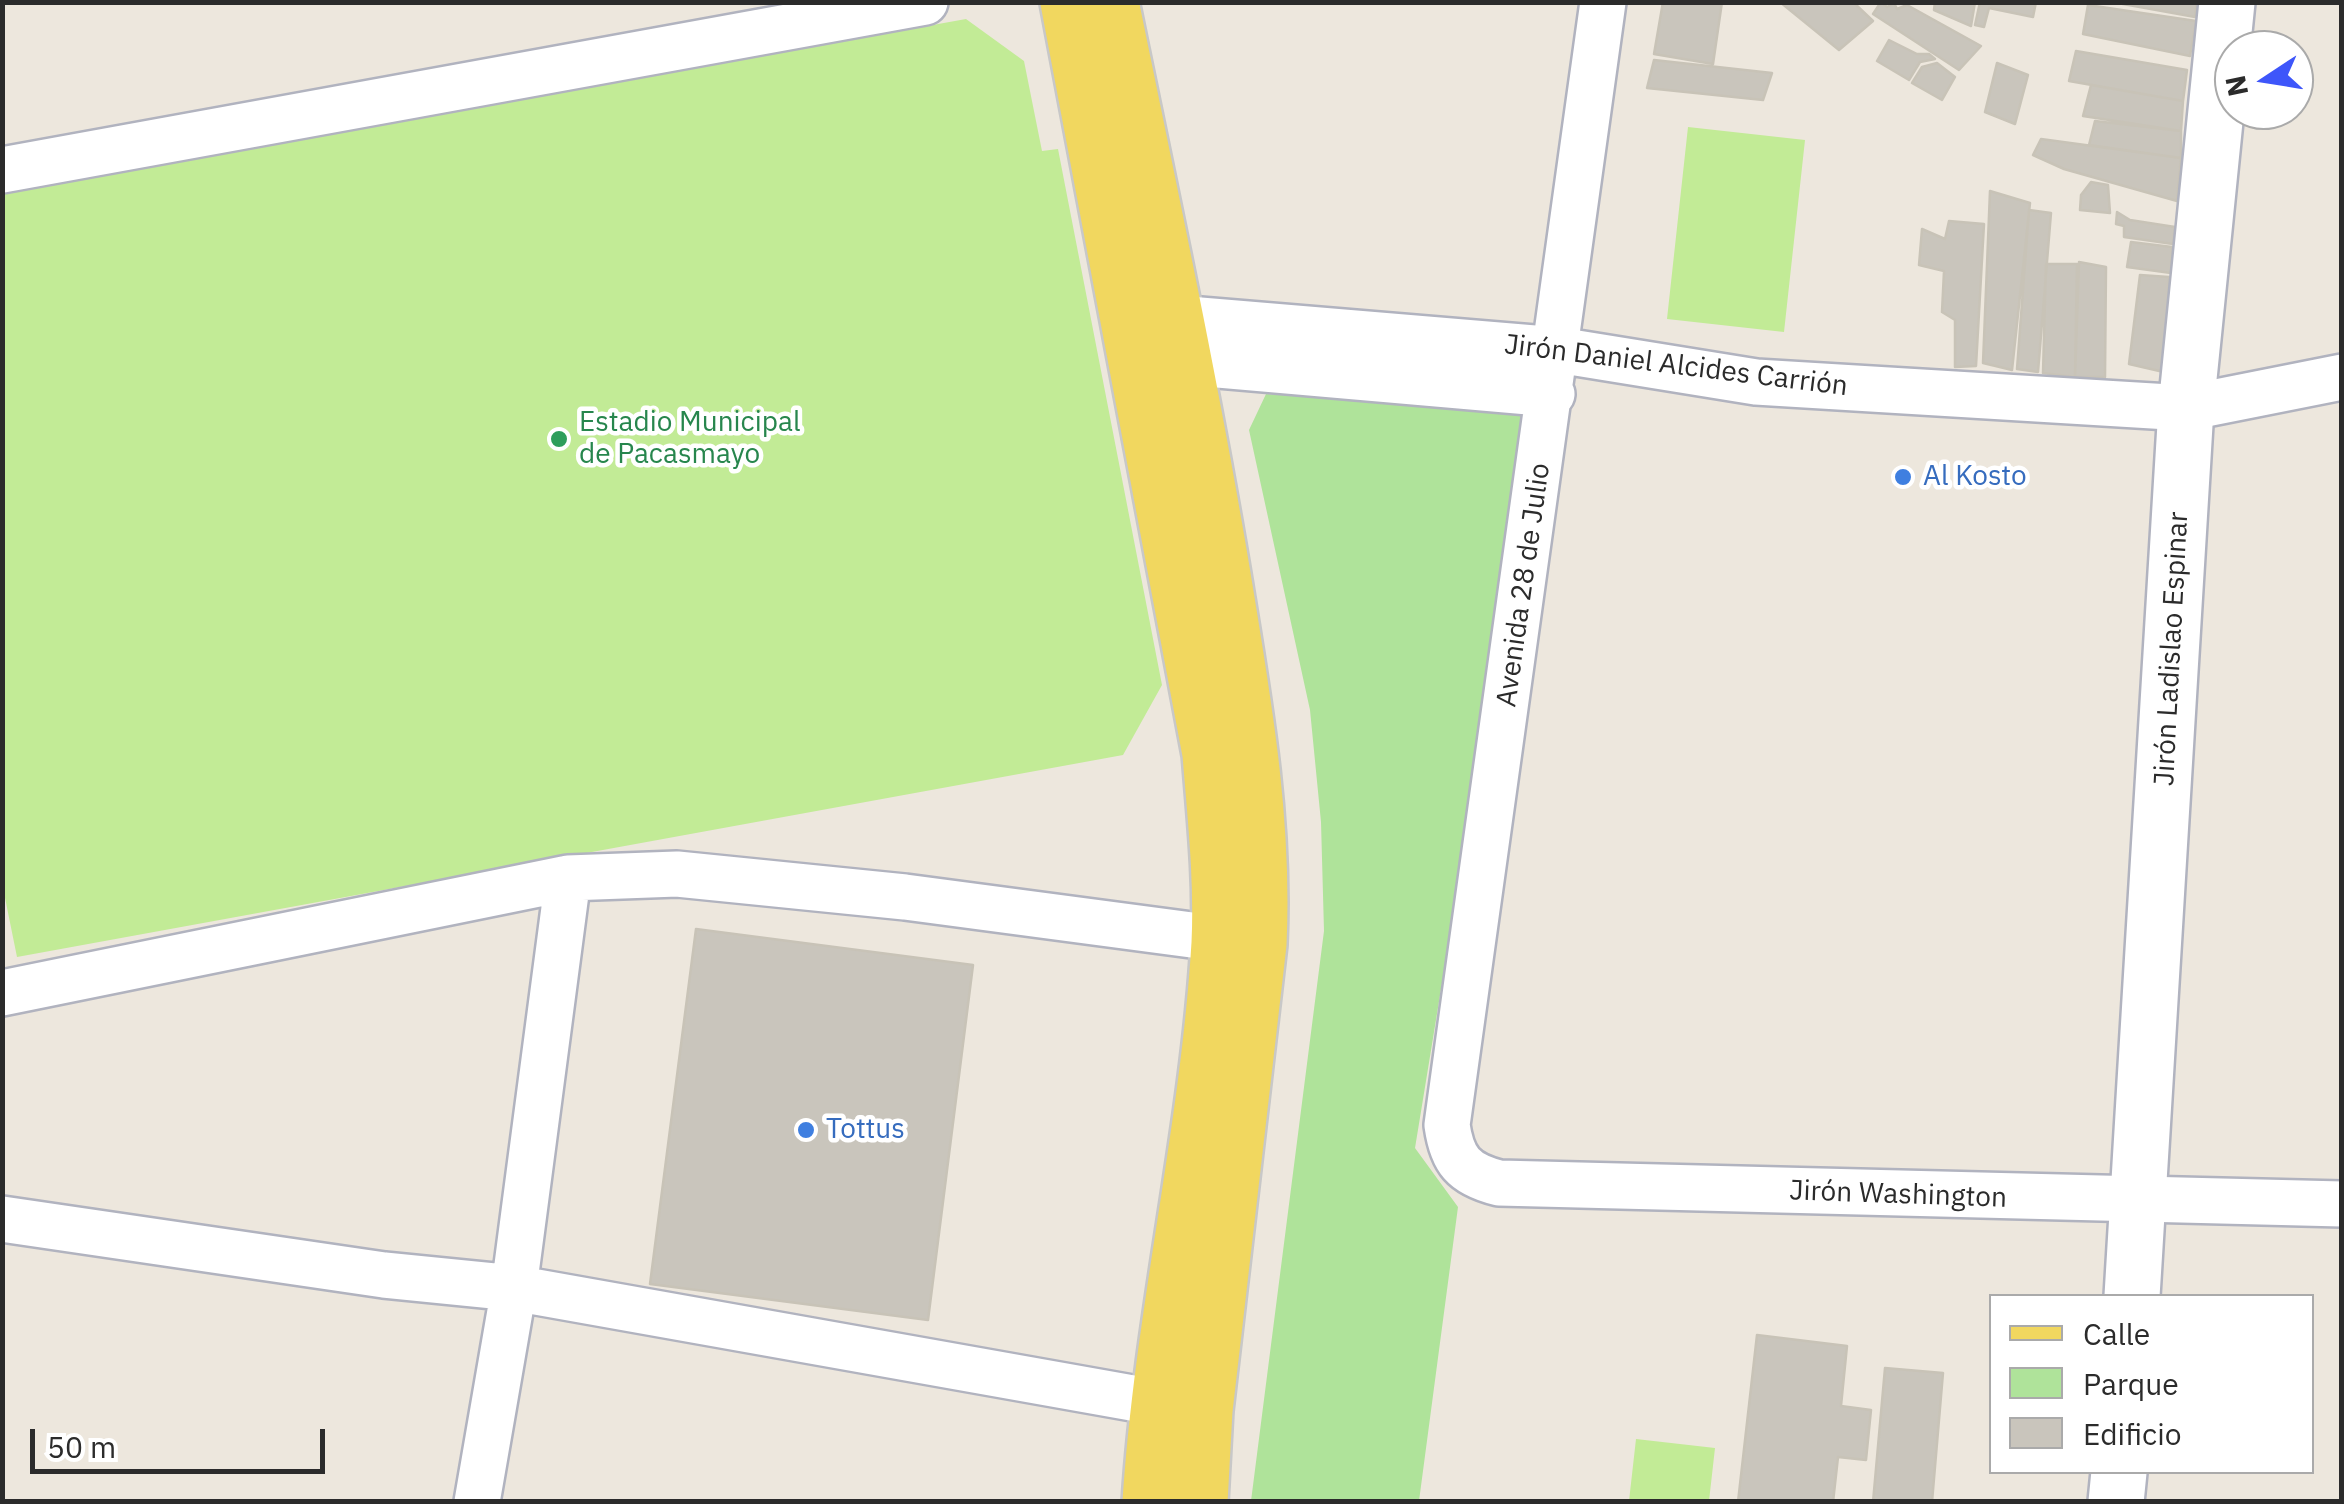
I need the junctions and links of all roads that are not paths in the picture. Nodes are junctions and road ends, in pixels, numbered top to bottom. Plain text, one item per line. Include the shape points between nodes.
1 (925, 2) edge
2 (1068, 2) edge
3 (1111, 2) edge
4 (1603, 2) edge
5 (2227, 2) edge
6 (2, 170) edge
7 (1156, 344) junction
8 (1555, 372) junction
9 (2342, 376) edge
10 (2186, 408) junction
11 (568, 878) junction
12 (1239, 942) junction
13 (2, 994) edge
14 (1459, 1164) joint
15 (2140, 1202) junction
16 (2342, 1204) edge
17 (2, 1220) edge
18 (514, 1288) junction
19 (2132, 1294) edge
20 (1181, 1407) junction
21 (2118, 1474) edge
22 (477, 1502) edge
23 (1150, 1502) edge
24 (1200, 1502) edge
25 (2116, 1502) edge

1 - 6 street
2 - 7 main road
3 - 7 main road
4 - 8 street, Avenida 28 de Julio
5 - 10 main road, Jirón Ladislao Espinar
7 - 8 street, Jirón Daniel Alcides Carrión
7 - 12 main road via 1220,876
8 - 10 street, Jirón Daniel Alcides Carrión
8 - 14 street, Avenida 28 de Julio via 1447,1125
9 - 10 street, Jirón Daniel Alcides Carrión
10 - 15 main road, Jirón Ladislao Espinar
11 - 12 street via 696,876
11 - 13 street
11 - 18 street
12 - 20 main road via 1211,1035
14 - 15 street, Jirón Washington via 1498,1183
15 - 16 street, Jirón Washington
15 - 19 main road, Jirón Ladislao Espinar
17 - 18 street
18 - 20 street
18 - 22 street
20 - 23 main road
20 - 24 main road
21 - 25 main road

